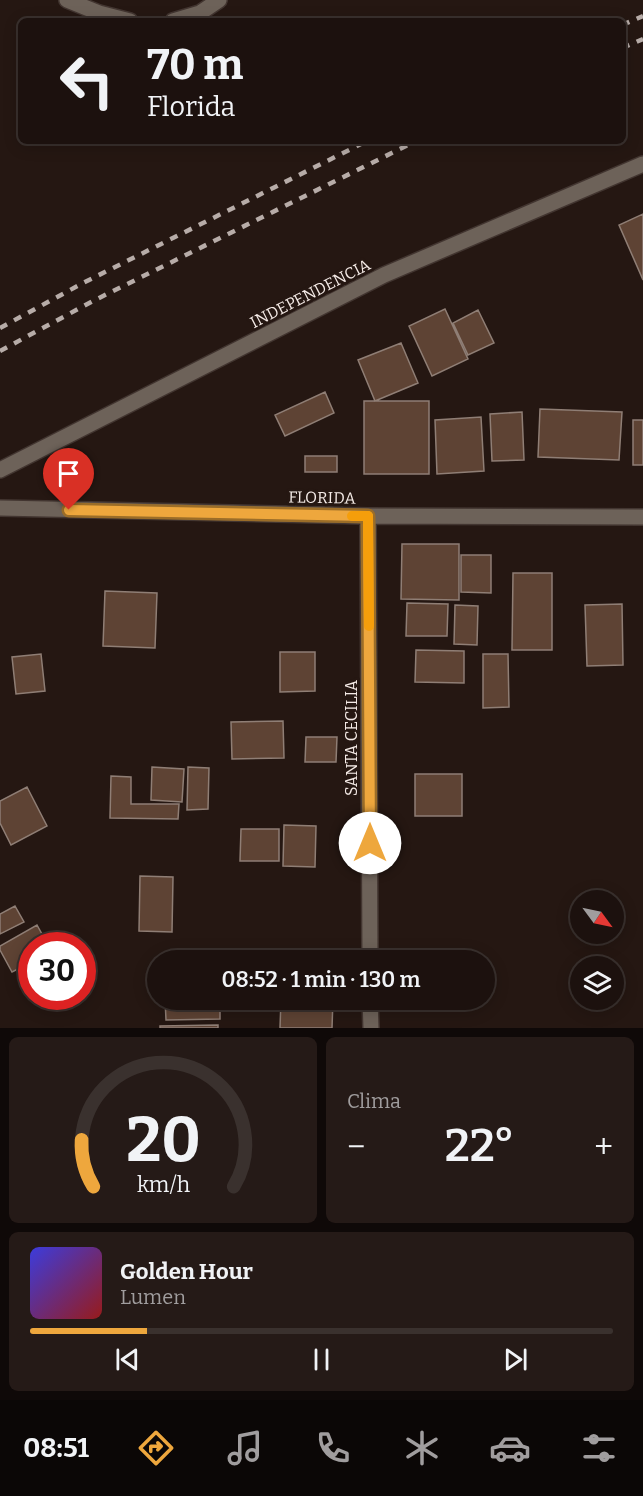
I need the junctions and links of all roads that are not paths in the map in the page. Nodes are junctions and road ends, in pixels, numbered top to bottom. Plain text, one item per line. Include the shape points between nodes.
1 (67, 0) edge
2 (219, 0) edge
3 (118, 18) edge
4 (183, 18) edge
5 (643, 164) edge
6 (0, 470) edge
7 (0, 508) edge
8 (368, 516) junction
9 (643, 517) edge
10 (370, 950) edge
11 (370, 1010) edge
12 (370, 1028) edge

1 - 3 street
2 - 4 street via 200,13
5 - 6 street, INDEPENDENCIA via 384,276
7 - 8 street, FLORIDA
8 - 9 street, FLORIDA
8 - 10 street, SANTA CECILIA
11 - 12 street

